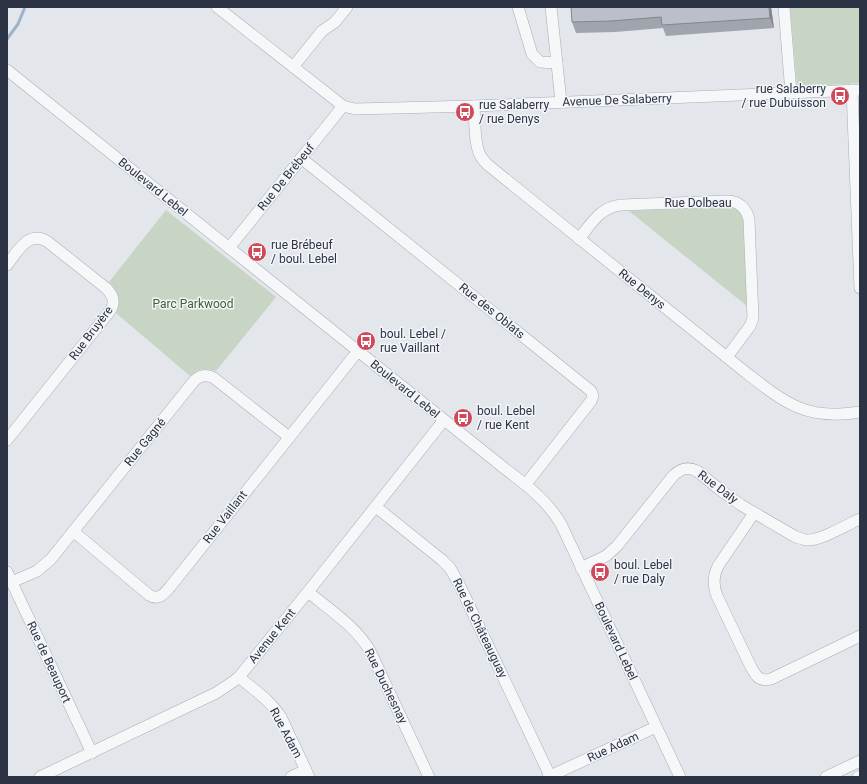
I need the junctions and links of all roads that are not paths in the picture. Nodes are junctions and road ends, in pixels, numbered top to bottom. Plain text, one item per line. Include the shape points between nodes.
1 (217, 7) edge
2 (347, 7) edge
3 (518, 7) edge
4 (551, 7) edge
5 (784, 7) edge
6 (557, 63) junction
7 (293, 67) junction
8 (7, 70) edge
9 (856, 90) edge
10 (791, 93) junction
11 (561, 102) junction
12 (343, 106) junction
13 (474, 106) junction
14 (301, 158) junction
15 (579, 239) junction
16 (229, 248) junction
17 (7, 265) edge
18 (860, 288) edge
19 (358, 351) junction
20 (727, 357) junction
21 (860, 412) edge
22 (444, 420) junction
23 (289, 438) junction
24 (7, 440) edge
25 (526, 484) junction
26 (376, 507) junction
27 (754, 513) junction
28 (860, 519) edge
29 (74, 532) junction
30 (582, 568) junction
31 (7, 572) edge
32 (12, 582) junction
33 (308, 592) junction
34 (860, 636) edge
35 (239, 677) junction
36 (656, 727) junction
37 (92, 752) junction
38 (860, 761) edge
39 (308, 773) edge
40 (549, 776) edge
41 (40, 777) edge
42 (291, 777) edge
43 (429, 777) edge
44 (680, 777) edge
45 (826, 777) edge

1 - 7 street, Avenue De Salaberry
2 - 7 street via 335,22 322,31
3 - 6 street via 532,54 540,62
4 - 6 street
5 - 10 street
6 - 11 street
7 - 12 street, Avenue De Salaberry
8 - 16 street, Boulevard Lebel
9 - 10 street, Avenue De Salaberry
9 - 18 street
10 - 11 street, Avenue De Salaberry
11 - 13 street, Avenue De Salaberry
12 - 13 street, Avenue De Salaberry via 360,110
12 - 14 street, Rue De Brébeuf
13 - 15 street, Rue Denys via 477,145 482,158
14 - 16 street, Rue De Brébeuf
14 - 25 street, Rue des Oblats via 591,391 591,401
15 - 20 street, Rue Denys
15 - 20 street, Rue Dolbeau via 600,214 614,206 728,201 741,205 749,220 753,318
16 - 19 street, Boulevard Lebel
17 - 24 street, Rue Bruyère via 27,241 42,238 106,288 113,302 110,311
19 - 22 street, Boulevard Lebel
19 - 23 street, Rue Vaillant
20 - 21 street, Rue Denys via 795,407 828,414
22 - 25 street, Boulevard Lebel
22 - 26 street, Avenue Kent
23 - 29 street, Rue Gagné via 214,378 199,377
23 - 29 street, Rue Vaillant via 170,587 160,596 149,595
25 - 30 street, Boulevard Lebel via 553,512
26 - 33 street, Avenue Kent
26 - 40 street, Rue de Châteauguay via 442,560 453,572
27 - 28 street, Rue Daly via 806,540 823,537
27 - 30 street, Rue Daly via 697,471 683,469 673,476 613,550
27 - 34 street via 718,566 714,588 756,676 764,680 771,679
29 - 32 street, Rue Gagné via 46,564
30 - 36 street, Boulevard Lebel
31 - 32 street, Rue de Beauport
32 - 37 street, Rue de Beauport
33 - 35 street, Avenue Kent
33 - 43 street, Rue Duchesnay via 353,629 366,644
35 - 37 street, Avenue Kent via 216,693
35 - 39 street, Rue Adam via 277,711
36 - 40 street, Rue Adam
36 - 44 street, Boulevard Lebel
37 - 41 street, Avenue Kent
38 - 45 street
39 - 42 street

